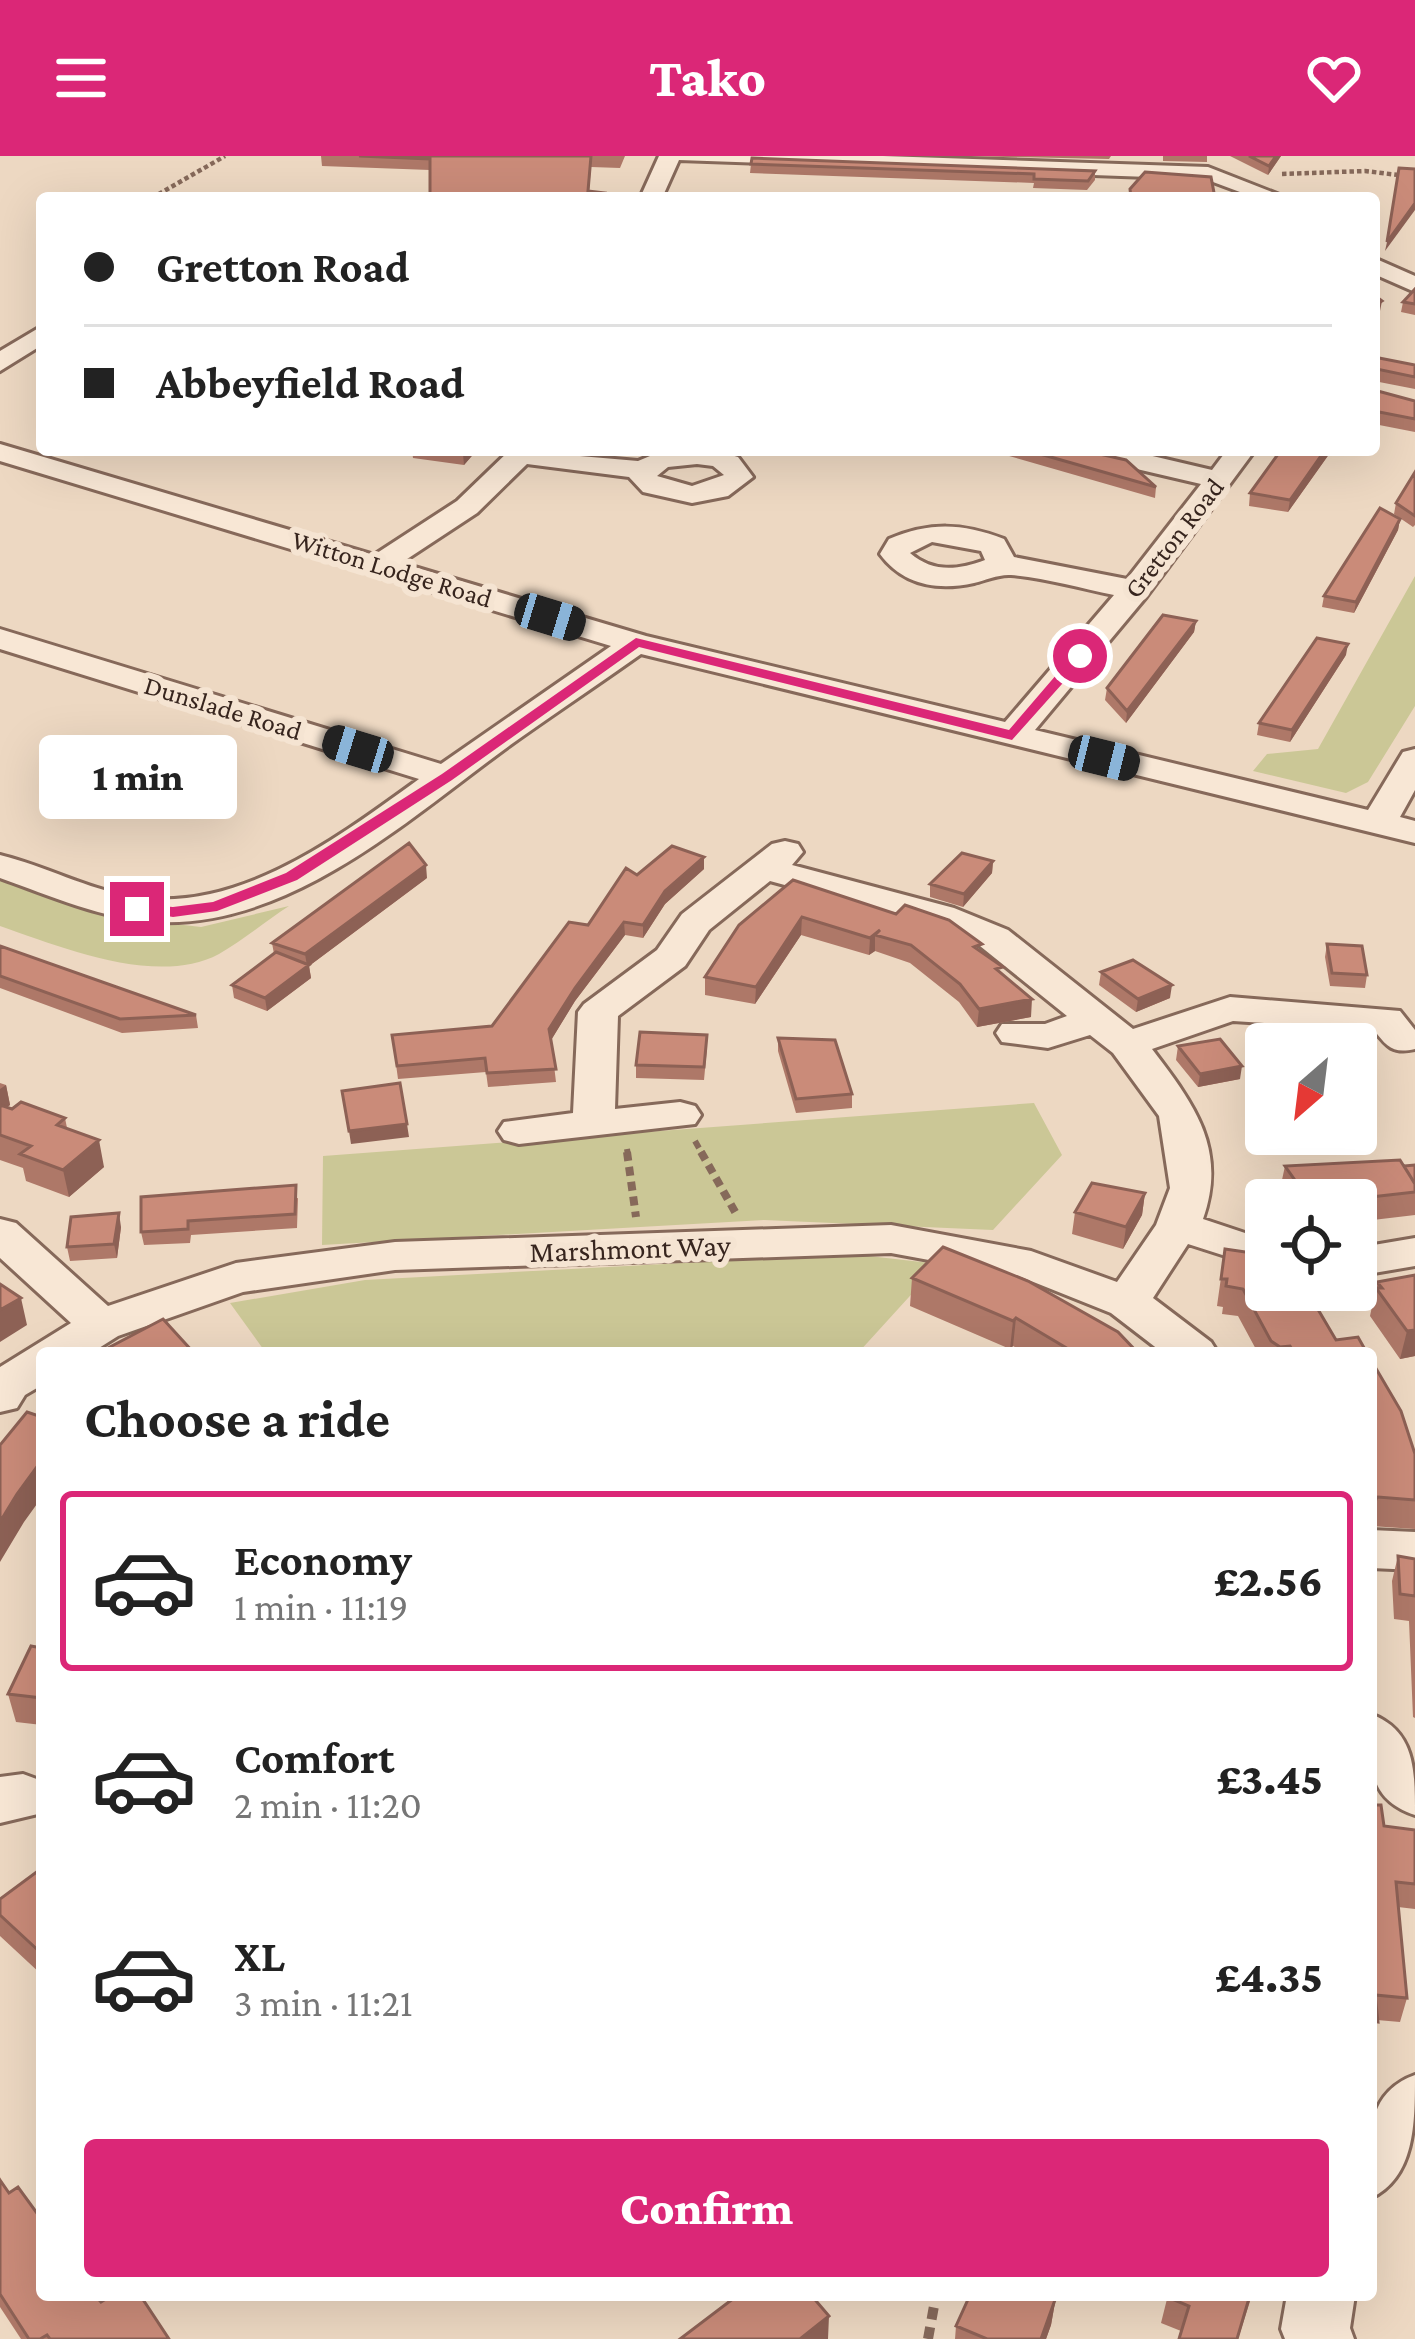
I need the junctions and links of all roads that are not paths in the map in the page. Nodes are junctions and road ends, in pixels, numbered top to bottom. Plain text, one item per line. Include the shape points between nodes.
1 (670, 156) edge
2 (687, 156) edge
3 (711, 156) edge
4 (1215, 165) edge
5 (654, 192) edge
6 (1265, 192) edge
7 (1415, 256) edge
8 (1380, 262) edge
9 (1380, 266) edge
10 (1415, 285) edge
11 (36, 338) edge
12 (0, 363) edge
13 (0, 452) edge
14 (521, 456) edge
15 (545, 456) edge
16 (1117, 456) edge
17 (1236, 456) edge
18 (642, 470) dead end
19 (1219, 479) junction
20 (1002, 563) dead end
21 (378, 565) junction
22 (1135, 590) junction
23 (0, 639) edge
24 (636, 643) junction
25 (1012, 735) junction
26 (1415, 759) edge
27 (447, 777) junction
28 (1378, 824) junction
29 (1415, 832) edge
30 (0, 866) edge
31 (1391, 1017) dead end
32 (1112, 1031) junction
33 (1016, 1033) dead end
34 (680, 1115) road end
35 (608, 1122) junction
36 (519, 1131) dead end
37 (1178, 1226) junction
38 (0, 1233) edge
39 (1245, 1248) edge
40 (1415, 1252) edge
41 (1377, 1258) edge
42 (1127, 1302) junction
43 (101, 1325) junction
44 (66, 1347) edge
45 (1186, 1347) edge
46 (36, 1367) edge
47 (0, 1396) edge
48 (1377, 1549) edge
49 (1415, 1551) edge
50 (1377, 1744) edge
51 (1415, 1792) edge
52 (1320, 2301) edge
53 (1320, 2339) edge

1 - 5 street
2 - 3 street
3 - 4 street
4 - 6 street
7 - 8 street
9 - 10 street
11 - 12 street
13 - 21 street, Witton Lodge Road
14 - 21 street via 467,507
15 - 18 street
16 - 19 street
17 - 19 street, Gretton Road
19 - 22 street, Gretton Road
20 - 22 street
21 - 24 street, Witton Lodge Road
22 - 25 street, Gretton Road
23 - 27 street, Dunslade Road
24 - 25 street, Witton Lodge Road
24 - 27 street
25 - 28 street, Witton Lodge Road
26 - 28 street
27 - 30 street via 291,877 217,906 137,909
28 - 29 street, Witton Lodge Road
31 - 32 street via 1230,1009
32 - 33 street
32 - 35 street via 994,938 776,860 694,922 670,958 598,1012
32 - 37 street via 1180,1115 1192,1188
34 - 35 street
35 - 36 street
37 - 39 street
37 - 42 street
38 - 43 street
40 - 41 street
42 - 43 street, Marshmont Way via 1031,1265 891,1239 395,1256 236,1279
42 - 45 street, Marshmont Way
43 - 44 street, Marshmont Way
46 - 47 street
48 - 49 street
50 - 51 street
52 - 53 street

